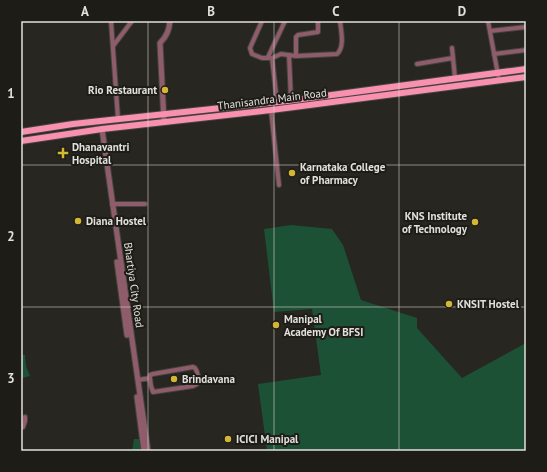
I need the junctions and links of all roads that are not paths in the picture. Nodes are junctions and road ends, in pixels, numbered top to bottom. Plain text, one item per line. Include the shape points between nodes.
1 (111, 21) edge
2 (132, 21) edge
3 (170, 21) edge
4 (262, 21) edge
5 (285, 21) edge
6 (318, 21) edge
7 (340, 21) edge
8 (488, 21) edge
9 (526, 27) edge
10 (490, 31) junction
11 (112, 46) junction
12 (452, 48) dead end
13 (526, 50) edge
14 (494, 54) junction
15 (289, 55) junction
16 (296, 56) junction
17 (270, 58) junction
18 (453, 58) junction
19 (417, 64) dead end
20 (526, 69) edge
21 (498, 73) junction
22 (526, 76) edge
23 (455, 78) junction
24 (498, 80) junction
25 (291, 100) junction
26 (277, 102) junction
27 (271, 110) junction
28 (118, 119) junction
29 (164, 119) junction
30 (99, 122) junction
31 (100, 130) junction
32 (21, 132) edge
33 (21, 141) edge
34 (279, 185) dead end
35 (112, 204) junction
36 (145, 204) dead end
37 (114, 230) junction
38 (121, 286) junction
39 (150, 378) junction
40 (138, 380) junction
41 (25, 417) dead end
42 (24, 427) edge
43 (144, 451) edge
44 (148, 451) edge

1 - 11 street
2 - 11 street
3 - 29 street via 169,30 160,42
4 - 17 street via 250,48 252,54
5 - 17 street
6 - 16 street via 318,32 296,37
7 - 16 street via 340,51 336,54
8 - 10 street
9 - 10 street
10 - 14 street
11 - 28 street
12 - 18 street
13 - 14 street
14 - 21 street
15 - 16 street
15 - 17 street via 281,54
15 - 25 street
17 - 26 street
18 - 19 street
18 - 23 street
20 - 21 main road, Thanisandra Main Road
21 - 23 main road, Thanisandra Main Road
21 - 24 street
22 - 24 main road, Thanisandra Main Road
23 - 25 main road, Thanisandra Main Road
24 - 27 main road, Thanisandra Main Road
25 - 26 main road, Thanisandra Main Road
26 - 29 main road, Thanisandra Main Road
27 - 29 main road, Thanisandra Main Road
27 - 34 street
28 - 29 main road, Thanisandra Main Road
28 - 30 main road, Thanisandra Main Road
29 - 31 main road, Thanisandra Main Road
30 - 31 street
30 - 32 main road, Thanisandra Main Road
31 - 33 main road, Thanisandra Main Road
31 - 35 street, Bhartiya City Road
31 - 37 street, Bhartiya City Road
35 - 36 street
35 - 37 street, Bhartiya City Road
37 - 38 street, Bhartiya City Road
38 - 40 street, Bhartiya City Road
38 - 43 street, Bhartiya City Road
39 - 39 street via 154,392 192,386 198,381 193,367 152,374
39 - 40 street
40 - 44 street, Bhartiya City Road
41 - 42 street

